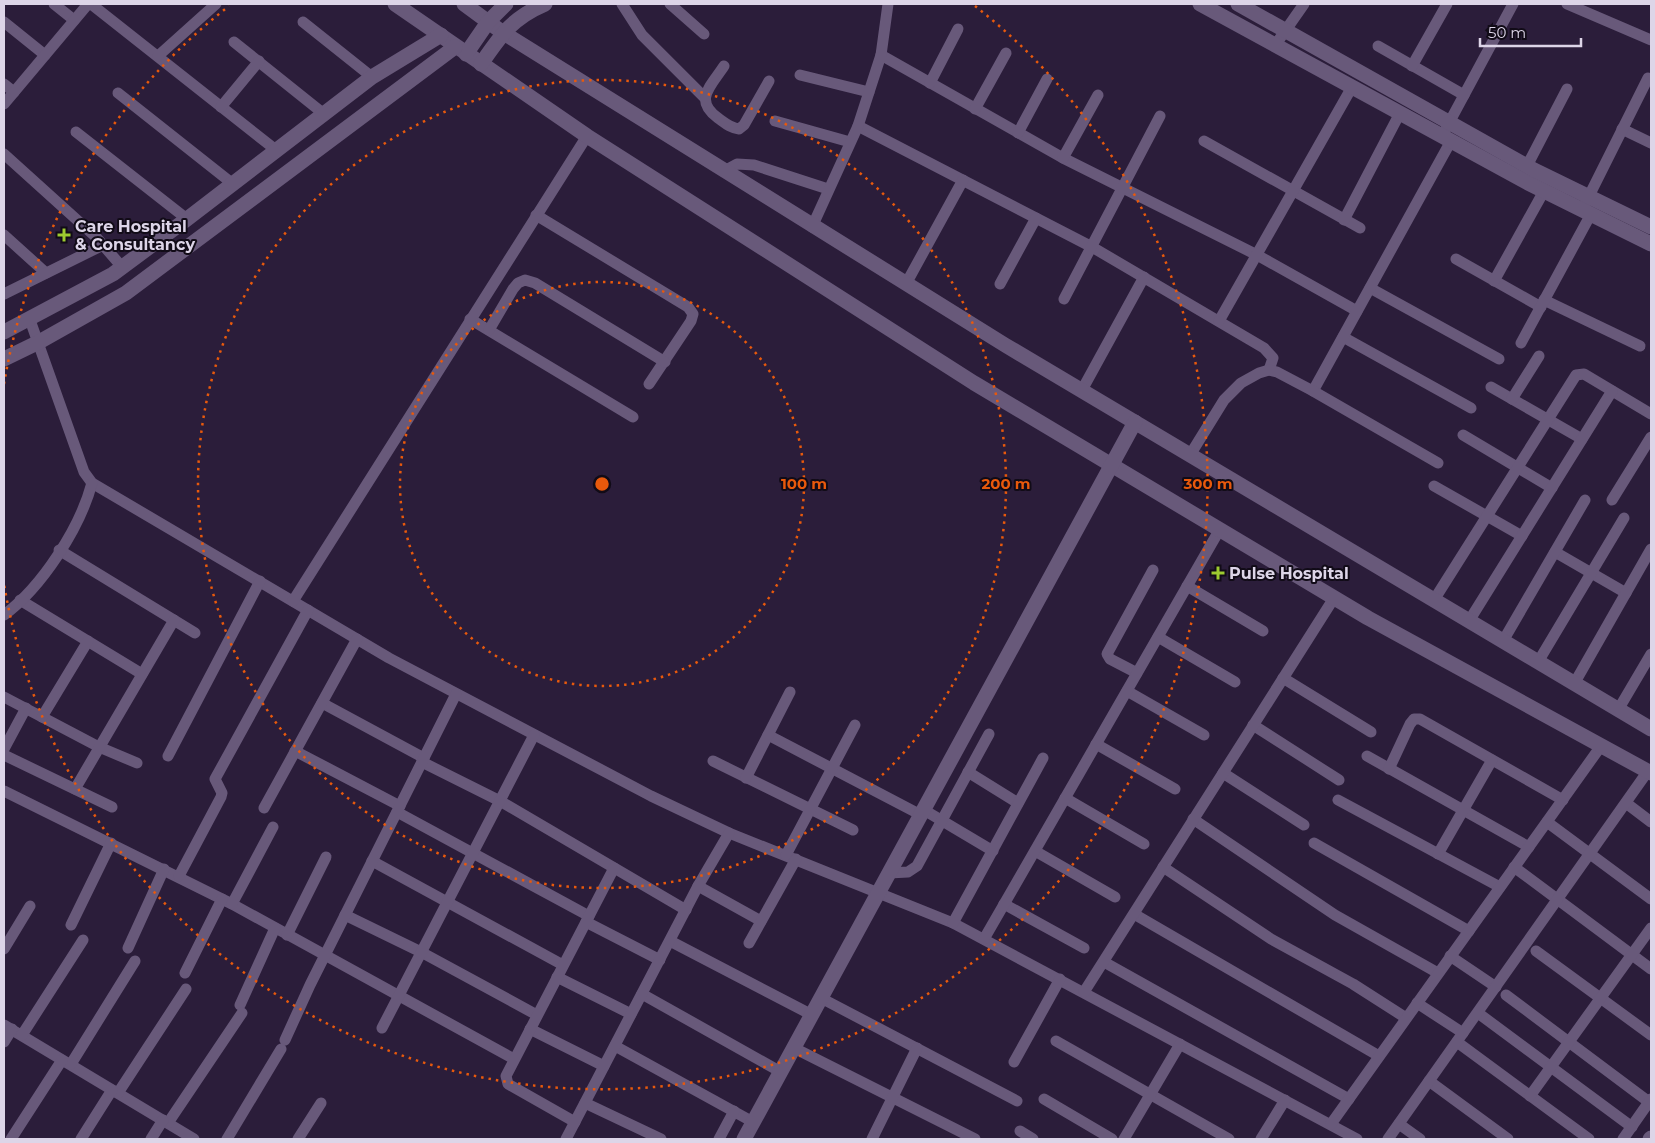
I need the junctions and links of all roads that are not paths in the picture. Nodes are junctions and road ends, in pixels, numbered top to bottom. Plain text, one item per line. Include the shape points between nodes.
1 (54, 4) edge
2 (89, 4) edge
3 (216, 4) edge
4 (395, 4) edge
5 (464, 4) edge
6 (506, 4) edge
7 (545, 4) edge
8 (622, 4) edge
9 (670, 4) edge
10 (888, 4) edge
11 (1200, 4) edge
12 (1238, 4) edge
13 (1304, 4) edge
14 (1447, 4) edge
15 (1513, 4) edge
16 (1567, 4) edge
17 (74, 20) junction
18 (4, 22) edge
19 (302, 22) dead end
20 (488, 22) junction
21 (958, 29) dead end
22 (1286, 30) junction
23 (502, 32) junction
24 (704, 34) dead end
25 (441, 35) junction
26 (1651, 40) edge
27 (234, 42) dead end
28 (1276, 44) junction
29 (1378, 46) dead end
30 (461, 50) junction
31 (1006, 52) dead end
32 (45, 55) junction
33 (880, 55) junction
34 (158, 56) junction
35 (258, 61) junction
36 (481, 64) junction
37 (724, 66) dead end
38 (1412, 66) junction
39 (800, 75) dead end
40 (372, 77) junction
41 (1648, 78) dead end
42 (1046, 79) dead end
43 (769, 81) dead end
44 (930, 83) junction
45 (4, 84) edge
46 (1352, 87) junction
47 (1567, 88) dead end
48 (14, 92) junction
49 (869, 92) junction
50 (118, 94) dead end
51 (1098, 95) dead end
52 (1464, 95) junction
53 (704, 97) junction
54 (4, 104) edge
55 (221, 107) junction
56 (975, 109) junction
57 (1400, 113) junction
58 (324, 114) junction
59 (1160, 116) dead end
60 (775, 121) dead end
61 (1450, 122) junction
62 (858, 126) junction
63 (1622, 129) junction
64 (76, 132) dead end
65 (1018, 133) junction
66 (587, 136) junction
67 (1446, 138) junction
68 (1204, 141) dead end
69 (850, 142) junction
70 (1651, 143) edge
71 (276, 150) junction
72 (4, 154) edge
73 (1063, 158) junction
74 (1528, 166) junction
75 (724, 171) junction
76 (963, 180) junction
77 (233, 184) junction
78 (1122, 188) junction
79 (828, 189) junction
80 (1544, 191) junction
81 (1292, 192) junction
82 (1587, 207) junction
83 (536, 214) junction
84 (1036, 218) junction
85 (187, 219) junction
86 (1344, 220) junction
87 (812, 227) junction
88 (1360, 228) dead end
89 (1649, 231) edge
90 (4, 235) edge
91 (103, 245) junction
92 (1092, 247) junction
93 (1257, 255) junction
94 (1456, 260) dead end
95 (122, 267) junction
96 (46, 273) junction
97 (1144, 277) junction
98 (1494, 281) junction
99 (907, 282) junction
100 (1000, 284) dead end
101 (1370, 288) junction
102 (4, 294) edge
103 (1064, 299) dead end
104 (1542, 304) junction
105 (1357, 311) junction
106 (470, 319) junction
107 (30, 320) junction
108 (1219, 322) junction
109 (489, 330) junction
110 (4, 332) edge
111 (1343, 337) junction
112 (39, 342) junction
113 (1521, 343) dead end
114 (1640, 346) dead end
115 (1539, 356) dead end
116 (4, 358) edge
117 (1499, 359) dead end
118 (664, 362) junction
119 (1269, 370) junction
120 (649, 384) dead end
121 (1491, 387) dead end
122 (1082, 390) junction
123 (1313, 391) junction
124 (1612, 391) junction
125 (1512, 399) junction
126 (1471, 408) dead end
127 (1651, 414) edge
128 (633, 417) dead end
129 (1547, 419) junction
130 (1135, 422) junction
131 (1463, 435) dead end
132 (1651, 437) edge
133 (1582, 439) junction
134 (1190, 455) junction
135 (1438, 463) dead end
136 (1111, 465) junction
137 (1517, 467) junction
138 (92, 483) junction
139 (1434, 486) dead end
140 (1552, 488) junction
141 (1585, 500) dead end
142 (1612, 500) dead end
143 (1486, 516) junction
144 (1624, 518) dead end
145 (1220, 530) junction
146 (1522, 536) junction
147 (1651, 549) edge
148 (59, 550) junction
149 (1555, 552) junction
150 (1153, 570) dead end
151 (1591, 573) junction
152 (260, 581) junction
153 (1187, 586) junction
154 (1626, 593) junction
155 (1334, 598) junction
156 (20, 600) junction
157 (1434, 600) junction
158 (294, 601) junction
159 (308, 610) junction
160 (4, 615) edge
161 (174, 620) junction
162 (1469, 621) junction
163 (1263, 631) dead end
164 (195, 634) dead end
165 (1158, 637) junction
166 (357, 639) junction
167 (88, 641) junction
168 (1503, 641) junction
169 (1651, 654) edge
170 (1538, 662) junction
171 (1137, 673) junction
172 (142, 674) junction
173 (1283, 678) junction
174 (1235, 682) dead end
175 (1574, 684) junction
176 (1127, 691) junction
177 (790, 692) dead end
178 (456, 694) junction
179 (4, 697) edge
180 (322, 703) junction
181 (26, 708) junction
182 (1618, 710) junction
183 (42, 717) junction
184 (855, 725) dead end
185 (1253, 725) junction
186 (1651, 729) edge
187 (1371, 732) dead end
188 (988, 734) dead end
189 (534, 735) junction
190 (768, 735) junction
191 (1204, 735) dead end
192 (1096, 744) junction
193 (1601, 746) junction
194 (99, 747) junction
195 (4, 750) edge
196 (296, 750) junction
197 (4, 755) edge
198 (168, 756) dead end
199 (1367, 756) dead end
200 (1043, 758) dead end
201 (423, 760) junction
202 (1492, 760) junction
203 (712, 761) dead end
204 (137, 763) dead end
205 (1389, 769) junction
206 (831, 770) junction
207 (968, 772) junction
208 (1650, 772) edge
209 (1223, 773) junction
210 (746, 778) junction
211 (1339, 780) dead end
212 (74, 789) junction
213 (1175, 790) dead end
214 (4, 791) edge
215 (1065, 798) junction
216 (1338, 800) dead end
217 (1563, 800) junction
218 (500, 801) junction
219 (1018, 803) junction
220 (1626, 803) junction
221 (112, 807) dead end
222 (264, 808) dead end
223 (399, 809) junction
224 (810, 809) junction
225 (1463, 810) junction
226 (922, 813) junction
227 (1193, 820) junction
228 (942, 821) junction
229 (1547, 822) junction
230 (1651, 822) edge
231 (1304, 824) dead end
232 (273, 827) dead end
233 (853, 830) dead end
234 (729, 833) junction
235 (111, 843) junction
236 (1314, 843) dead end
237 (1144, 844) dead end
238 (1529, 847) junction
239 (993, 851) junction
240 (1035, 851) junction
241 (472, 854) junction
242 (1438, 854) junction
243 (1590, 854) junction
244 (326, 857) dead end
245 (791, 857) junction
246 (372, 861) junction
247 (1163, 867) junction
248 (1514, 867) junction
249 (614, 868) junction
250 (164, 869) junction
251 (889, 873) junction
252 (179, 876) junction
253 (698, 886) junction
254 (1500, 887) junction
255 (879, 891) junction
256 (1115, 897) dead end
257 (1651, 899) edge
258 (1557, 900) junction
259 (227, 902) junction
260 (447, 902) junction
261 (1004, 904) junction
262 (30, 906) dead end
263 (686, 910) junction
264 (1134, 914) junction
265 (345, 915) junction
266 (587, 919) junction
267 (761, 921) junction
268 (953, 923) junction
269 (71, 925) dead end
270 (275, 928) junction
271 (1651, 928) edge
272 (1469, 931) junction
273 (287, 935) junction
274 (984, 939) junction
275 (83, 940) dead end
276 (670, 942) junction
277 (750, 943) dead end
278 (128, 948) dead end
279 (1084, 948) dead end
280 (4, 949) edge
281 (1536, 951) dead end
282 (421, 952) junction
283 (1632, 955) junction
284 (324, 956) junction
285 (1450, 956) junction
286 (660, 960) junction
287 (135, 962) dead end
288 (1104, 962) junction
289 (563, 965) junction
290 (1651, 969) edge
291 (1438, 972) junction
292 (185, 973) dead end
293 (557, 977) junction
294 (1060, 979) junction
295 (1496, 987) junction
296 (186, 989) dead end
297 (1084, 992) junction
298 (642, 994) junction
299 (1506, 995) dead end
300 (398, 996) junction
301 (821, 998) junction
302 (1600, 998) junction
303 (1417, 1002) junction
304 (1478, 1013) junction
305 (631, 1014) junction
306 (537, 1015) junction
307 (812, 1015) junction
308 (1406, 1018) junction
309 (382, 1028) dead end
310 (530, 1029) junction
311 (12, 1030) edge
312 (1651, 1035) edge
313 (1460, 1037) junction
314 (1056, 1041) dead end
315 (4, 1042) edge
316 (1569, 1042) junction
317 (1180, 1044) junction
318 (615, 1046) junction
319 (794, 1048) junction
320 (917, 1048) junction
321 (1379, 1056) junction
322 (514, 1059) junction
323 (66, 1062) junction
324 (1014, 1062) dead end
325 (604, 1066) junction
326 (1550, 1067) junction
327 (781, 1072) junction
328 (1429, 1082) junction
329 (115, 1091) junction
330 (1151, 1094) junction
331 (1530, 1096) junction
332 (892, 1099) junction
333 (1044, 1099) dead end
334 (1349, 1099) junction
335 (1285, 1100) junction
336 (1650, 1100) edge
337 (1016, 1101) dead end
338 (585, 1103) junction
339 (321, 1104) dead end
340 (734, 1111) junction
341 (166, 1121) junction
342 (575, 1122) junction
343 (753, 1122) junction
344 (1331, 1124) junction
345 (1399, 1124) junction
346 (1632, 1127) junction
347 (1020, 1131) dead end
348 (638, 1134) edge
349 (11, 1139) edge
350 (81, 1139) edge
351 (151, 1139) edge
352 (194, 1139) edge
353 (227, 1139) edge
354 (298, 1139) edge
355 (566, 1139) edge
356 (661, 1139) edge
357 (719, 1139) edge
358 (744, 1139) edge
359 (872, 1139) edge
360 (975, 1139) edge
361 (1034, 1139) edge
362 (1112, 1139) edge
363 (1124, 1139) edge
364 (1229, 1139) edge
365 (1262, 1139) edge
366 (1357, 1139) edge
367 (1388, 1139) edge
368 (1420, 1139) edge
369 (1508, 1139) edge
370 (1589, 1139) edge
371 (1623, 1139) edge

1 - 17 street
2 - 17 street
2 - 34 street
3 - 34 street
4 - 25 street
5 - 20 street
6 - 20 street
7 - 23 street via 513,21
8 - 53 street via 642,35
9 - 24 street
10 - 33 street
11 - 28 street
12 - 22 street
13 - 22 street
14 - 38 street
15 - 52 street
16 - 26 street
17 - 32 street
18 - 32 street
19 - 40 street
20 - 23 street
20 - 30 street
21 - 44 street
22 - 28 street
22 - 61 street
23 - 36 street
23 - 75 street
25 - 30 street
25 - 40 street
27 - 35 street
28 - 46 street
29 - 38 street
30 - 36 street
30 - 112 street via 126,293
31 - 56 street
32 - 48 street
33 - 44 street
33 - 49 street
34 - 55 street
35 - 55 street
35 - 58 street
36 - 66 street
37 - 53 street
38 - 52 street
39 - 49 street
40 - 58 street
41 - 63 street
42 - 65 street
43 - 53 street via 744,125 738,129 709,111
44 - 56 street
45 - 48 street
46 - 57 street
46 - 81 street
47 - 74 street
48 - 54 street
49 - 62 street
50 - 77 street
51 - 73 street
52 - 61 street
55 - 71 street
56 - 65 street
57 - 67 street
57 - 86 street
58 - 71 street
59 - 78 street
60 - 69 street
61 - 67 street
61 - 74 street
62 - 69 street
62 - 76 street
63 - 70 street
63 - 82 street
64 - 85 street
65 - 73 street
66 - 83 street
66 - 136 street via 967,378
67 - 80 street
67 - 101 street
68 - 81 street
69 - 79 street
71 - 77 street
72 - 91 street
73 - 78 street
74 - 82 street
75 - 79 street via 737,164 754,165
75 - 87 street
76 - 84 street
76 - 99 street
77 - 85 street
78 - 92 street
78 - 93 street
79 - 87 street
80 - 82 street
80 - 98 street
81 - 86 street
81 - 93 street
82 - 89 street
82 - 104 street
83 - 106 street
83 - 118 street via 688,307 693,314 691,321
84 - 92 street
84 - 100 street
85 - 95 street
86 - 88 street
87 - 99 street
90 - 96 street
91 - 95 street
91 - 96 street
92 - 97 street
92 - 103 street
93 - 105 street
93 - 108 street
94 - 98 street
95 - 107 street
96 - 102 street
97 - 108 street
97 - 122 street
98 - 104 street
99 - 122 street
101 - 105 street
101 - 117 street
104 - 113 street
104 - 114 street
105 - 111 street
106 - 109 street
106 - 158 street
107 - 110 street
107 - 112 street
108 - 119 street via 1269,351 1273,358
109 - 118 street via 513,289 525,280
109 - 128 street
111 - 123 street
111 - 126 street
112 - 116 street
112 - 138 street via 84,472
115 - 125 street
118 - 120 street
119 - 123 street
119 - 134 street via 1240,383 1224,400
121 - 125 street
122 - 130 street
123 - 135 street
124 - 127 street
124 - 129 street via 1584,374 1576,374
124 - 133 street
125 - 129 street
129 - 133 street
129 - 137 street
130 - 134 street
130 - 136 street
131 - 137 street
132 - 142 street
133 - 140 street
134 - 157 street
136 - 145 street
136 - 226 street
137 - 140 street
137 - 143 street
138 - 148 street via 87,502
138 - 152 street
139 - 143 street
140 - 146 street
141 - 149 street
143 - 146 street
143 - 157 street
144 - 151 street
145 - 153 street
145 - 155 street
146 - 162 street
147 - 154 street
148 - 156 street
148 - 161 street
149 - 151 street
149 - 168 street
150 - 171 street via 1107,654
151 - 154 street
151 - 170 street
152 - 158 street
152 - 198 street
153 - 163 street
153 - 165 street
154 - 175 street
155 - 173 street
155 - 193 street
156 - 160 street
156 - 167 street
157 - 162 street
158 - 159 street
159 - 166 street
159 - 252 street via 215,779 221,797
161 - 164 street
161 - 172 street
162 - 168 street
165 - 171 street
165 - 174 street
166 - 178 street
166 - 180 street
167 - 172 street
167 - 183 street
168 - 170 street
169 - 182 street
170 - 175 street
171 - 176 street
172 - 194 street
173 - 185 street
173 - 187 street
175 - 182 street
176 - 191 street
176 - 192 street
177 - 190 street
178 - 189 street
178 - 201 street
179 - 181 street
180 - 196 street
180 - 201 street
181 - 183 street
181 - 195 street
182 - 186 street
183 - 194 street
184 - 206 street
185 - 209 street
185 - 211 street
188 - 207 street
189 - 218 street
189 - 234 street
190 - 206 street
190 - 210 street
192 - 213 street
192 - 215 street
193 - 208 street
193 - 217 street
194 - 204 street
194 - 212 street
196 - 222 street
196 - 223 street
197 - 212 street
199 - 205 street
200 - 219 street
201 - 218 street
201 - 223 street
202 - 205 street via 1420,719 1414,719
202 - 217 street
202 - 225 street
203 - 210 street
205 - 225 street
206 - 224 street
206 - 226 street
207 - 219 street
207 - 228 street
208 - 220 street
209 - 227 street
209 - 231 street
210 - 224 street
212 - 221 street
214 - 235 street
215 - 237 street
215 - 240 street
216 - 242 street
217 - 229 street
218 - 241 street
218 - 249 street
219 - 239 street
220 - 230 street
220 - 243 street
223 - 241 street
223 - 246 street
224 - 233 street
224 - 245 street
225 - 238 street
225 - 242 street
226 - 228 street
226 - 251 street
227 - 247 street
227 - 291 street via 1335,915
228 - 239 street
228 - 251 street via 917,866 908,872
229 - 238 street
229 - 243 street
232 - 259 street
234 - 245 street
234 - 253 street
235 - 250 street
235 - 269 street
236 - 272 street
238 - 248 street
239 - 268 street
240 - 256 street
240 - 261 street
241 - 260 street
241 - 266 street
242 - 254 street
243 - 257 street
243 - 258 street
244 - 273 street
245 - 255 street
245 - 267 street
246 - 260 street
246 - 265 street
247 - 264 street
247 - 308 street via 1271,940 1353,984
248 - 254 street
248 - 258 street
249 - 263 street
249 - 266 street
250 - 252 street
250 - 278 street
251 - 255 street
252 - 259 street
253 - 263 street
253 - 267 street
254 - 272 street
255 - 268 street
255 - 301 street
258 - 283 street
258 - 295 street
259 - 270 street
259 - 292 street
260 - 282 street
260 - 289 street
261 - 274 street
261 - 279 street
262 - 280 street
263 - 276 street
264 - 288 street
264 - 321 street
265 - 282 street
265 - 284 street
266 - 286 street
266 - 289 street
267 - 277 street
268 - 274 street
270 - 273 street
270 - 341 street via 241,1009
271 - 283 street
272 - 285 street
273 - 284 street
274 - 294 street
275 - 311 street
276 - 286 street
276 - 307 street
281 - 302 street
282 - 300 street
282 - 306 street
283 - 290 street
283 - 302 street
284 - 300 street
284 - 353 street via 283,1045
285 - 291 street
285 - 295 street
286 - 298 street
287 - 323 street
288 - 297 street
288 - 334 street
289 - 293 street
291 - 303 street
293 - 305 street
293 - 306 street
294 - 297 street
294 - 324 street
295 - 304 street
296 - 329 street
297 - 317 street
298 - 305 street
298 - 327 street
299 - 316 street
300 - 309 street
300 - 322 street
301 - 307 street
301 - 320 street
302 - 312 street
302 - 316 street
303 - 308 street
303 - 313 street
304 - 313 street
304 - 326 street
305 - 318 street
306 - 310 street
307 - 319 street
308 - 321 street
310 - 322 street
310 - 325 street
311 - 315 street
311 - 323 street
313 - 328 street
313 - 331 street
314 - 330 street
316 - 326 street
316 - 336 street
317 - 330 street
317 - 335 street
318 - 325 street
318 - 340 street
319 - 327 street
319 - 332 street
320 - 332 street
320 - 337 street
321 - 334 street
322 - 342 street via 506,1076 508,1084
323 - 329 street
323 - 349 street
325 - 338 street
326 - 331 street
326 - 346 street
327 - 343 street
328 - 345 street
328 - 369 street
329 - 341 street
329 - 350 street
330 - 363 street
330 - 364 street
331 - 370 street
332 - 359 street
332 - 360 street
333 - 362 street
334 - 344 street
335 - 344 street
335 - 365 street
336 - 346 street
338 - 342 street
338 - 348 street
339 - 354 street
340 - 343 street
340 - 357 street
341 - 351 street
341 - 352 street
342 - 355 street
343 - 358 street
344 - 366 street
345 - 367 street
345 - 368 street
346 - 371 street
347 - 361 street
348 - 356 street

